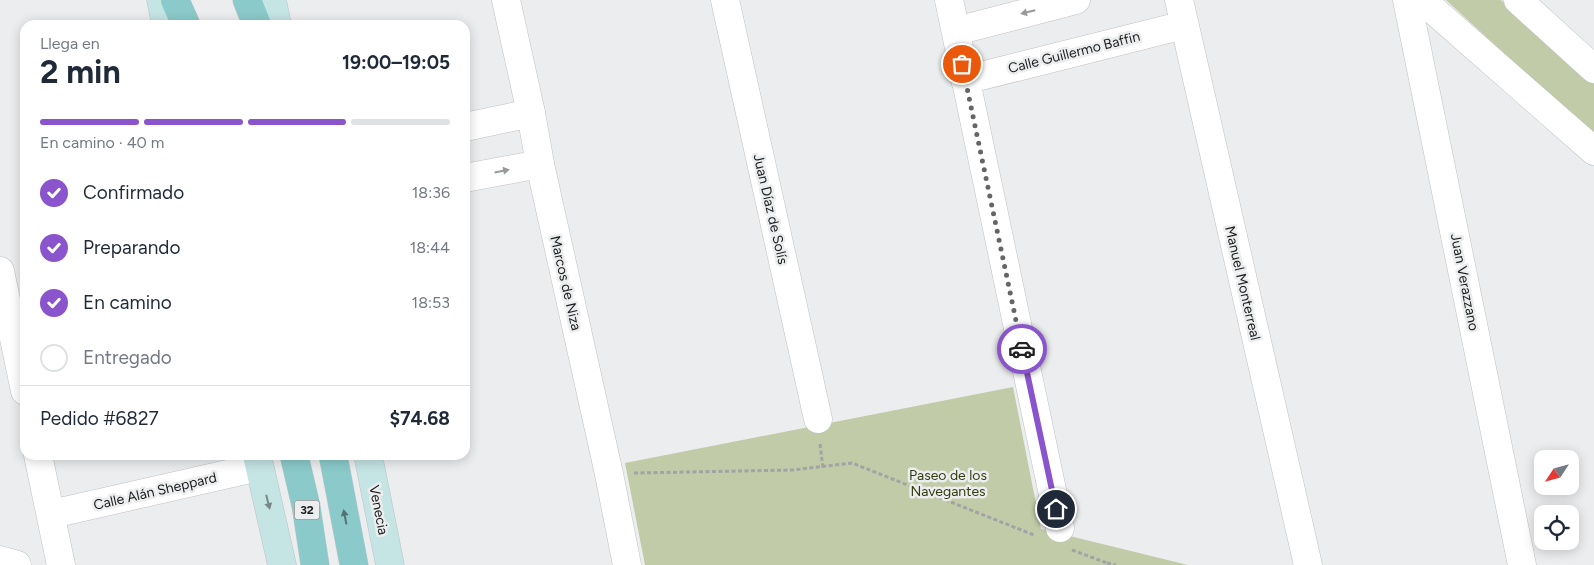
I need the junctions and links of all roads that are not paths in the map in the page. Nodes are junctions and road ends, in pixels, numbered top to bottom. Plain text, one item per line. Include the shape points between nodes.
1 (161, 0) edge
2 (175, 0) edge
3 (193, 0) edge
4 (238, 0) edge
5 (247, 0) edge
6 (272, 0) edge
7 (506, 0) edge
8 (725, 0) edge
9 (949, 0) edge
10 (1076, 0) edge
11 (1407, 0) edge
12 (1422, 0) edge
13 (1518, 0) edge
14 (1181, 12) edge
15 (165, 20) edge
16 (184, 20) edge
17 (197, 20) edge
18 (243, 20) edge
19 (255, 20) edge
20 (275, 20) edge
21 (956, 31) junction
22 (1594, 69) edge
23 (966, 80) junction
24 (531, 113) junction
25 (470, 126) edge
26 (1594, 151) edge
27 (540, 164) junction
28 (470, 177) edge
29 (0, 271) edge
30 (20, 366) edge
31 (818, 419) dead end
32 (39, 460) edge
33 (295, 460) edge
34 (334, 460) edge
35 (369, 460) edge
36 (258, 461) edge
37 (52, 514) junction
38 (1054, 537) road end
39 (0, 560) edge
40 (17, 565) edge
41 (61, 565) edge
42 (282, 565) edge
43 (315, 565) edge
44 (354, 565) edge
45 (390, 565) edge
46 (627, 565) edge
47 (1308, 565) edge
48 (1522, 565) edge

1 - 15 street
2 - 16 main road
3 - 17 main road
4 - 18 main road
5 - 19 main road
6 - 20 street
7 - 24 street, Marcos de Niza
8 - 31 street, Juan Díaz de Solís
9 - 21 street
10 -> 21 street
11 - 48 street, Juan Verazzano
12 - 26 street
13 - 22 street
14 - 23 street, Calle Guillermo Baffin
14 - 47 street, Manuel Monterreal
21 - 23 street
23 - 38 street
24 - 25 street
24 - 27 street, Marcos de Niza
28 -> 27 street
27 - 46 street, Marcos de Niza
29 - 30 street
32 - 37 street
33 - 43 main road, 32
44 -> 34 main road
35 - 45 street, Venecia
36 - 37 street, Calle Alán Sheppard
36 -> 42 street
37 - 41 street
39 - 40 street

